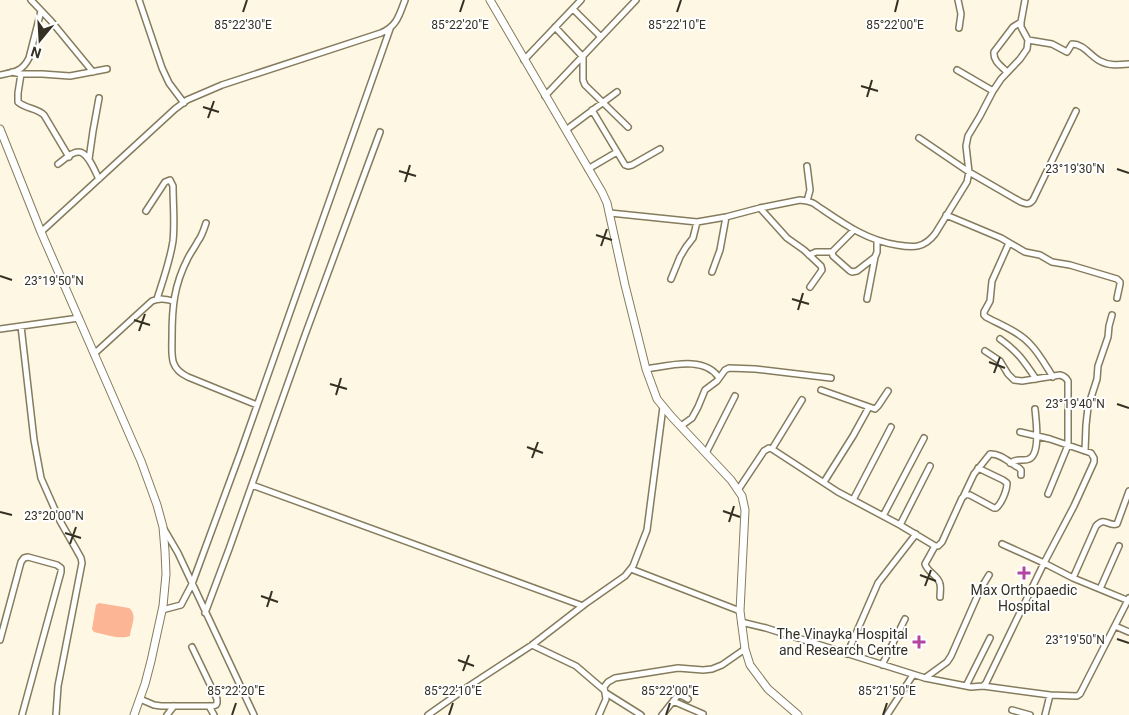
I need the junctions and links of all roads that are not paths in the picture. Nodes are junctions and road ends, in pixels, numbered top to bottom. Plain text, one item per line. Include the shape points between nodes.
1 (31, 0) edge
2 (138, 0) edge
3 (405, 0) edge
4 (581, 0) edge
5 (958, 0) edge
6 (1025, 0) edge
7 (491, 1) edge
8 (633, 1) edge
9 (38, 3) edge
10 (573, 9) junction
11 (41, 10) junction
12 (1020, 22) junction
13 (555, 27) junction
14 (959, 28) dead end
15 (390, 29) junction
16 (601, 37) junction
17 (1028, 40) junction
18 (583, 56) junction
19 (524, 60) junction
20 (1129, 64) edge
21 (107, 69) dead end
22 (957, 70) dead end
23 (12, 72) junction
24 (93, 72) junction
25 (1007, 72) junction
26 (21, 74) junction
27 (0, 75) edge
28 (993, 91) junction
29 (617, 92) dead end
30 (545, 96) junction
31 (99, 98) dead end
32 (184, 103) junction
33 (602, 103) junction
34 (592, 110) junction
35 (1076, 111) dead end
36 (628, 127) dead end
37 (0, 129) edge
38 (566, 130) junction
39 (380, 132) dead end
40 (919, 138) dead end
41 (660, 149) dead end
42 (617, 152) junction
43 (69, 156) junction
44 (89, 159) junction
45 (58, 164) dead end
46 (807, 166) dead end
47 (588, 169) junction
48 (969, 172) junction
49 (99, 179) junction
50 (807, 201) junction
51 (760, 208) junction
52 (146, 210) dead end
53 (610, 214) junction
54 (946, 215) junction
55 (726, 217) junction
56 (696, 222) junction
57 (206, 223) dead end
58 (854, 230) junction
59 (41, 232) junction
60 (877, 241) junction
61 (1010, 243) junction
62 (832, 252) junction
63 (809, 255) junction
64 (875, 257) junction
65 (712, 272) dead end
66 (671, 279) dead end
67 (810, 287) dead end
68 (867, 298) dead end
69 (1117, 298) dead end
70 (158, 299) junction
71 (173, 301) junction
72 (1112, 315) dead end
73 (79, 318) junction
74 (21, 326) junction
75 (0, 329) edge
76 (1000, 340) dead end
77 (985, 351) dead end
78 (94, 354) junction
79 (646, 369) junction
80 (1053, 376) junction
81 (719, 378) junction
82 (831, 378) dead end
83 (1036, 379) junction
84 (821, 390) dead end
85 (888, 391) dead end
86 (735, 396) dead end
87 (802, 400) dead end
88 (257, 405) junction
89 (663, 407) junction
90 (869, 407) junction
91 (1035, 410) dead end
92 (681, 426) junction
93 (891, 427) dead end
94 (1020, 432) dead end
95 (1038, 436) junction
96 (924, 438) dead end
97 (1068, 445) junction
98 (772, 449) junction
99 (1085, 451) junction
100 (706, 453) junction
101 (1010, 463) junction
102 (930, 466) dead end
103 (978, 468) junction
104 (1021, 476) dead end
105 (824, 482) junction
106 (252, 485) junction
107 (738, 490) junction
108 (1129, 491) edge
109 (1048, 494) dead end
110 (964, 496) junction
111 (853, 500) junction
112 (883, 516) junction
113 (900, 525) junction
114 (163, 527) junction
115 (916, 534) junction
116 (1002, 544) dead end
117 (935, 546) junction
118 (1119, 546) dead end
119 (1044, 563) junction
120 (631, 569) junction
121 (989, 575) dead end
122 (1073, 578) junction
123 (192, 584) junction
124 (1100, 589) junction
125 (940, 597) dead end
126 (1129, 600) edge
127 (583, 606) junction
128 (162, 610) junction
129 (740, 611) junction
130 (206, 613) junction
131 (904, 619) dead end
132 (741, 622) junction
133 (1115, 626) junction
134 (1129, 632) edge
135 (990, 638) dead end
136 (0, 640) edge
137 (532, 645) junction
138 (192, 647) dead end
139 (744, 649) junction
140 (847, 654) junction
141 (882, 665) junction
142 (913, 675) junction
143 (925, 678) junction
144 (966, 686) junction
145 (983, 686) junction
146 (605, 691) junction
147 (1050, 695) junction
148 (140, 699) junction
149 (688, 699) dead end
150 (673, 701) junction
151 (174, 706) junction
152 (209, 706) junction
153 (1012, 710) dead end
154 (703, 714) edge
155 (22, 715) edge
156 (56, 715) edge
157 (134, 715) edge
158 (167, 715) edge
159 (214, 715) edge
160 (254, 715) edge
161 (428, 715) edge
162 (599, 715) edge
163 (642, 715) edge
164 (662, 715) edge
165 (798, 715) edge
166 (887, 715) edge
167 (1030, 715) edge
168 (1045, 715) edge

1 - 9 street
2 - 32 street via 162,68
3 - 15 street
4 - 10 street
5 - 14 street
6 - 12 street
7 - 19 main road
8 - 16 street
9 - 11 street
10 - 13 street
10 - 16 street
11 - 23 street via 26,63
11 - 24 street
12 - 17 street
12 - 25 street via 994,52 994,59
13 - 18 street
13 - 19 street
15 - 32 street via 222,85
15 - 88 street
16 - 18 street
17 - 20 street via 1047,42 1067,52 1074,44 1102,62
17 - 25 street via 1024,54
18 - 30 street
18 - 33 street via 585,85
19 - 30 main road
21 - 24 street
22 - 28 street
23 - 26 street
23 - 27 street
24 - 26 street via 70,76
25 - 28 street
26 - 43 street via 18,102 44,115
28 - 48 street via 968,136
29 - 33 street
30 - 38 main road
31 - 44 street
32 - 49 street
33 - 34 street
33 - 36 street
34 - 38 street
34 - 42 street
35 - 48 street via 1030,203 1021,202
37 - 59 main road
38 - 47 main road
39 - 106 street
40 - 48 street
41 - 42 street via 628,166
42 - 47 street
43 - 44 street via 82,152
43 - 45 street
44 - 49 street
46 - 50 street via 810,190
47 - 53 main road
48 - 54 street via 963,190
49 - 59 street
50 - 51 street
50 - 58 street
51 - 55 street
51 - 63 street via 787,238
52 - 70 street via 165,182 170,180 173,186 173,242
53 - 56 street
53 - 79 main road
54 - 60 street via 930,240 922,245 908,247
54 - 61 street
55 - 56 street
55 - 65 street
56 - 66 street via 693,238
57 - 71 street via 187,259
58 - 60 street
58 - 62 street
59 - 73 main road
60 - 64 street
61 - 69 street via 1052,262 1117,279 1120,284
61 - 80 street via 992,281 990,301 984,315 1030,342
62 - 63 street
62 - 64 street via 852,272
63 - 67 street via 822,268
64 - 68 street
70 - 71 street
70 - 78 street
71 - 88 street via 172,356 176,369
72 - 99 street via 1088,407
73 - 74 street
73 - 78 main road
74 - 75 street
74 - 156 street via 41,478 82,563 58,686
76 - 83 street via 1019,354
77 - 83 street via 1000,361 1014,380
78 - 114 main road via 141,461
79 - 81 street via 693,363 713,371
79 - 89 main road
80 - 83 street
80 - 97 street via 1064,376 1068,381
81 - 82 street via 730,368
81 - 92 street via 705,390 692,418
84 - 90 street
85 - 90 street via 875,409
86 - 100 street
87 - 98 street
88 - 123 street
89 - 92 main road
89 - 120 street via 647,530
90 - 105 street
91 - 95 street
92 - 100 main road
93 - 111 street
94 - 95 street
95 - 97 street
95 - 101 street via 1030,459
96 - 112 street
97 - 99 street
97 - 109 street
98 - 105 street
98 - 107 street via 764,450
99 - 119 street via 1093,455 1094,462
100 - 107 main road
101 - 103 street via 992,453
101 - 104 street via 1021,470
102 - 113 street
103 - 110 street
103 - 110 street via 1007,483 1000,504 994,508 970,495
105 - 111 street
106 - 127 street
106 - 130 street
107 - 129 main road via 745,510
108 - 122 street via 1117,524 1099,522 1096,526
110 - 117 street via 941,545
111 - 112 street
112 - 113 street
113 - 115 street
114 - 123 street
114 - 128 main road via 166,574
115 - 117 street
115 - 140 street via 878,583
116 - 119 street
117 - 125 street via 925,564 940,582
118 - 124 street
119 - 122 street
119 - 145 street
120 - 127 street
120 - 129 street
121 - 143 street via 951,656
122 - 124 street
123 - 128 street via 181,605
123 - 130 street
124 - 126 street
126 - 133 street
127 - 137 street
128 - 148 main road
129 - 132 main road
130 - 160 street
131 - 141 street
132 - 139 main road
132 - 140 street
133 - 134 street
133 - 147 street via 1080,694
135 - 144 street
136 - 155 street via 24,558 61,568
137 - 146 street via 576,666
137 - 161 street
138 - 152 street via 217,699 216,705
139 - 146 street via 712,669 678,668 615,678 606,684
139 - 165 main road via 750,665 768,689
140 - 141 street
141 - 142 street
142 - 143 street
142 - 166 street
143 - 144 street
144 - 145 street
145 - 147 street
146 - 162 street via 606,699
146 - 163 street
147 - 168 street
148 - 151 street via 154,705
148 - 157 main road
149 - 150 street via 678,695
150 - 154 street
150 - 164 street
151 - 152 street
151 - 158 street
152 - 159 street
153 - 167 street

